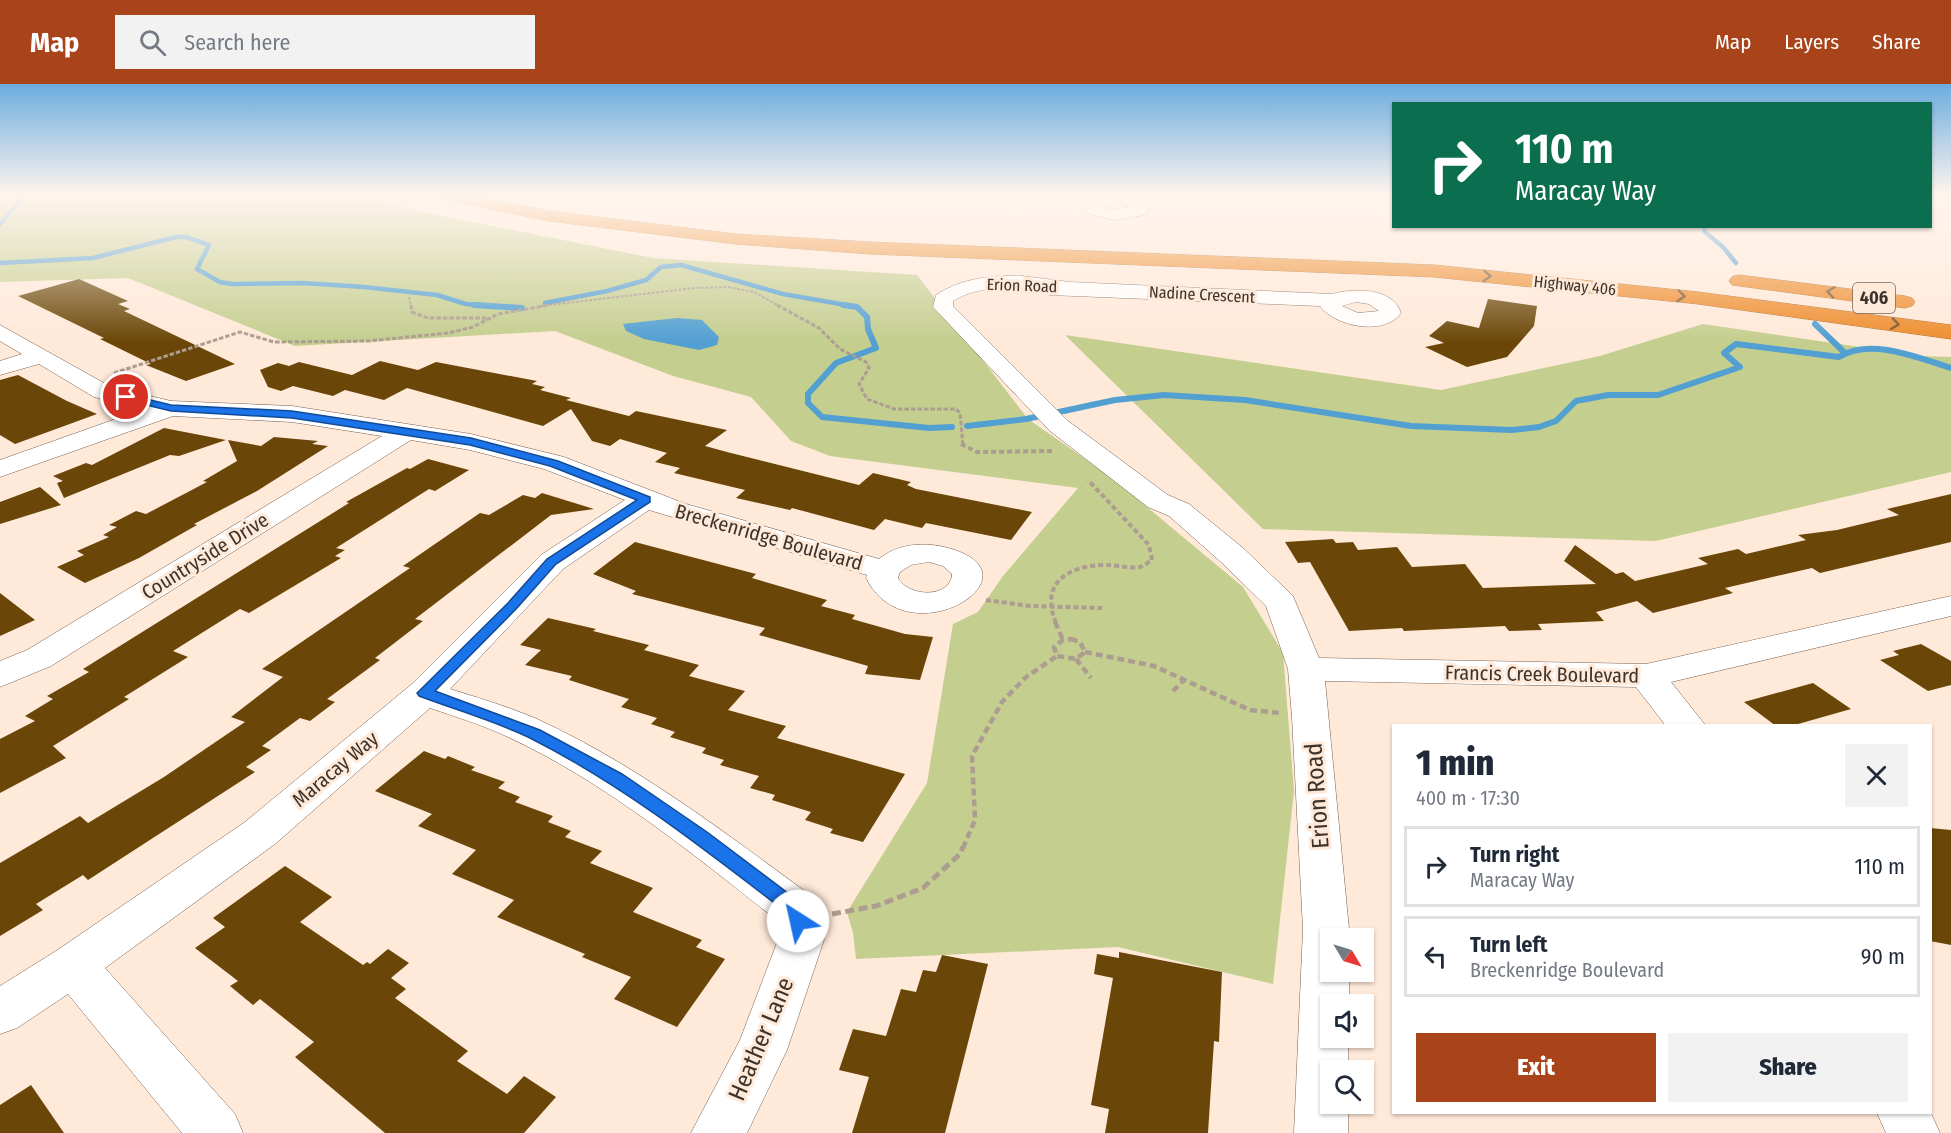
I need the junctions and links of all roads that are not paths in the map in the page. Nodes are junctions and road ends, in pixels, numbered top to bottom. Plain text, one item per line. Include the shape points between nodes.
1 (810, 244) edge
2 (1176, 244) edge
3 (1479, 257) dead end
4 (1727, 280) dead end
5 (1070, 288) joint
6 (1333, 300) dead end
7 (1927, 305) dead end
8 (1951, 332) edge
9 (0, 333) edge
10 (38, 357) junction
11 (0, 368) edge
12 (171, 408) junction
13 (408, 431) junction
14 (0, 469) edge
15 (646, 499) junction
16 (884, 570) junction
17 (1943, 615) edge
18 (1306, 669) junction
19 (0, 675) edge
20 (1646, 676) junction
21 (425, 693) junction
22 (1685, 724) edge
23 (73, 965) junction
24 (0, 1012) edge
25 (1904, 1114) edge
26 (216, 1133) edge
27 (718, 1133) edge
28 (1321, 1133) edge
29 (1913, 1133) edge

1 -> 8 highway, Highway 406 / 406 via 1434,271 1698,298
2 - 3 highway
7 -> 4 highway, 406
5 - 6 street, Nadine Crescent
5 - 18 street, Erion Road via 978,289 960,294 956,301 1040,400 1062,434 1158,501 1179,510 1281,603
9 - 10 street, Breckenridge Boulevard
10 - 11 street
10 - 12 street, Breckenridge Boulevard via 102,392
12 - 13 street, Breckenridge Boulevard via 292,414
12 - 14 street
13 - 15 street, Breckenridge Boulevard via 554,463
13 - 19 street, Countryside Drive via 39,658
15 - 16 street, Breckenridge Boulevard
15 - 21 street, Maracay Way via 552,562
16 - 16 street, Breckenridge Boulevard via 891,563 929,553 954,558 968,572 968,580 956,596 929,603 901,599 884,587
17 - 20 street, Francis Creek Boulevard
18 - 20 street, Francis Creek Boulevard
18 - 28 street, Erion Road via 1326,929
20 - 22 street
21 - 23 street, Maracay Way via 260,833
21 - 27 street, Heather Lane via 534,734 616,779 794,908 801,940 762,1050
23 - 24 street, Maracay Way
23 - 26 street
25 - 29 street

